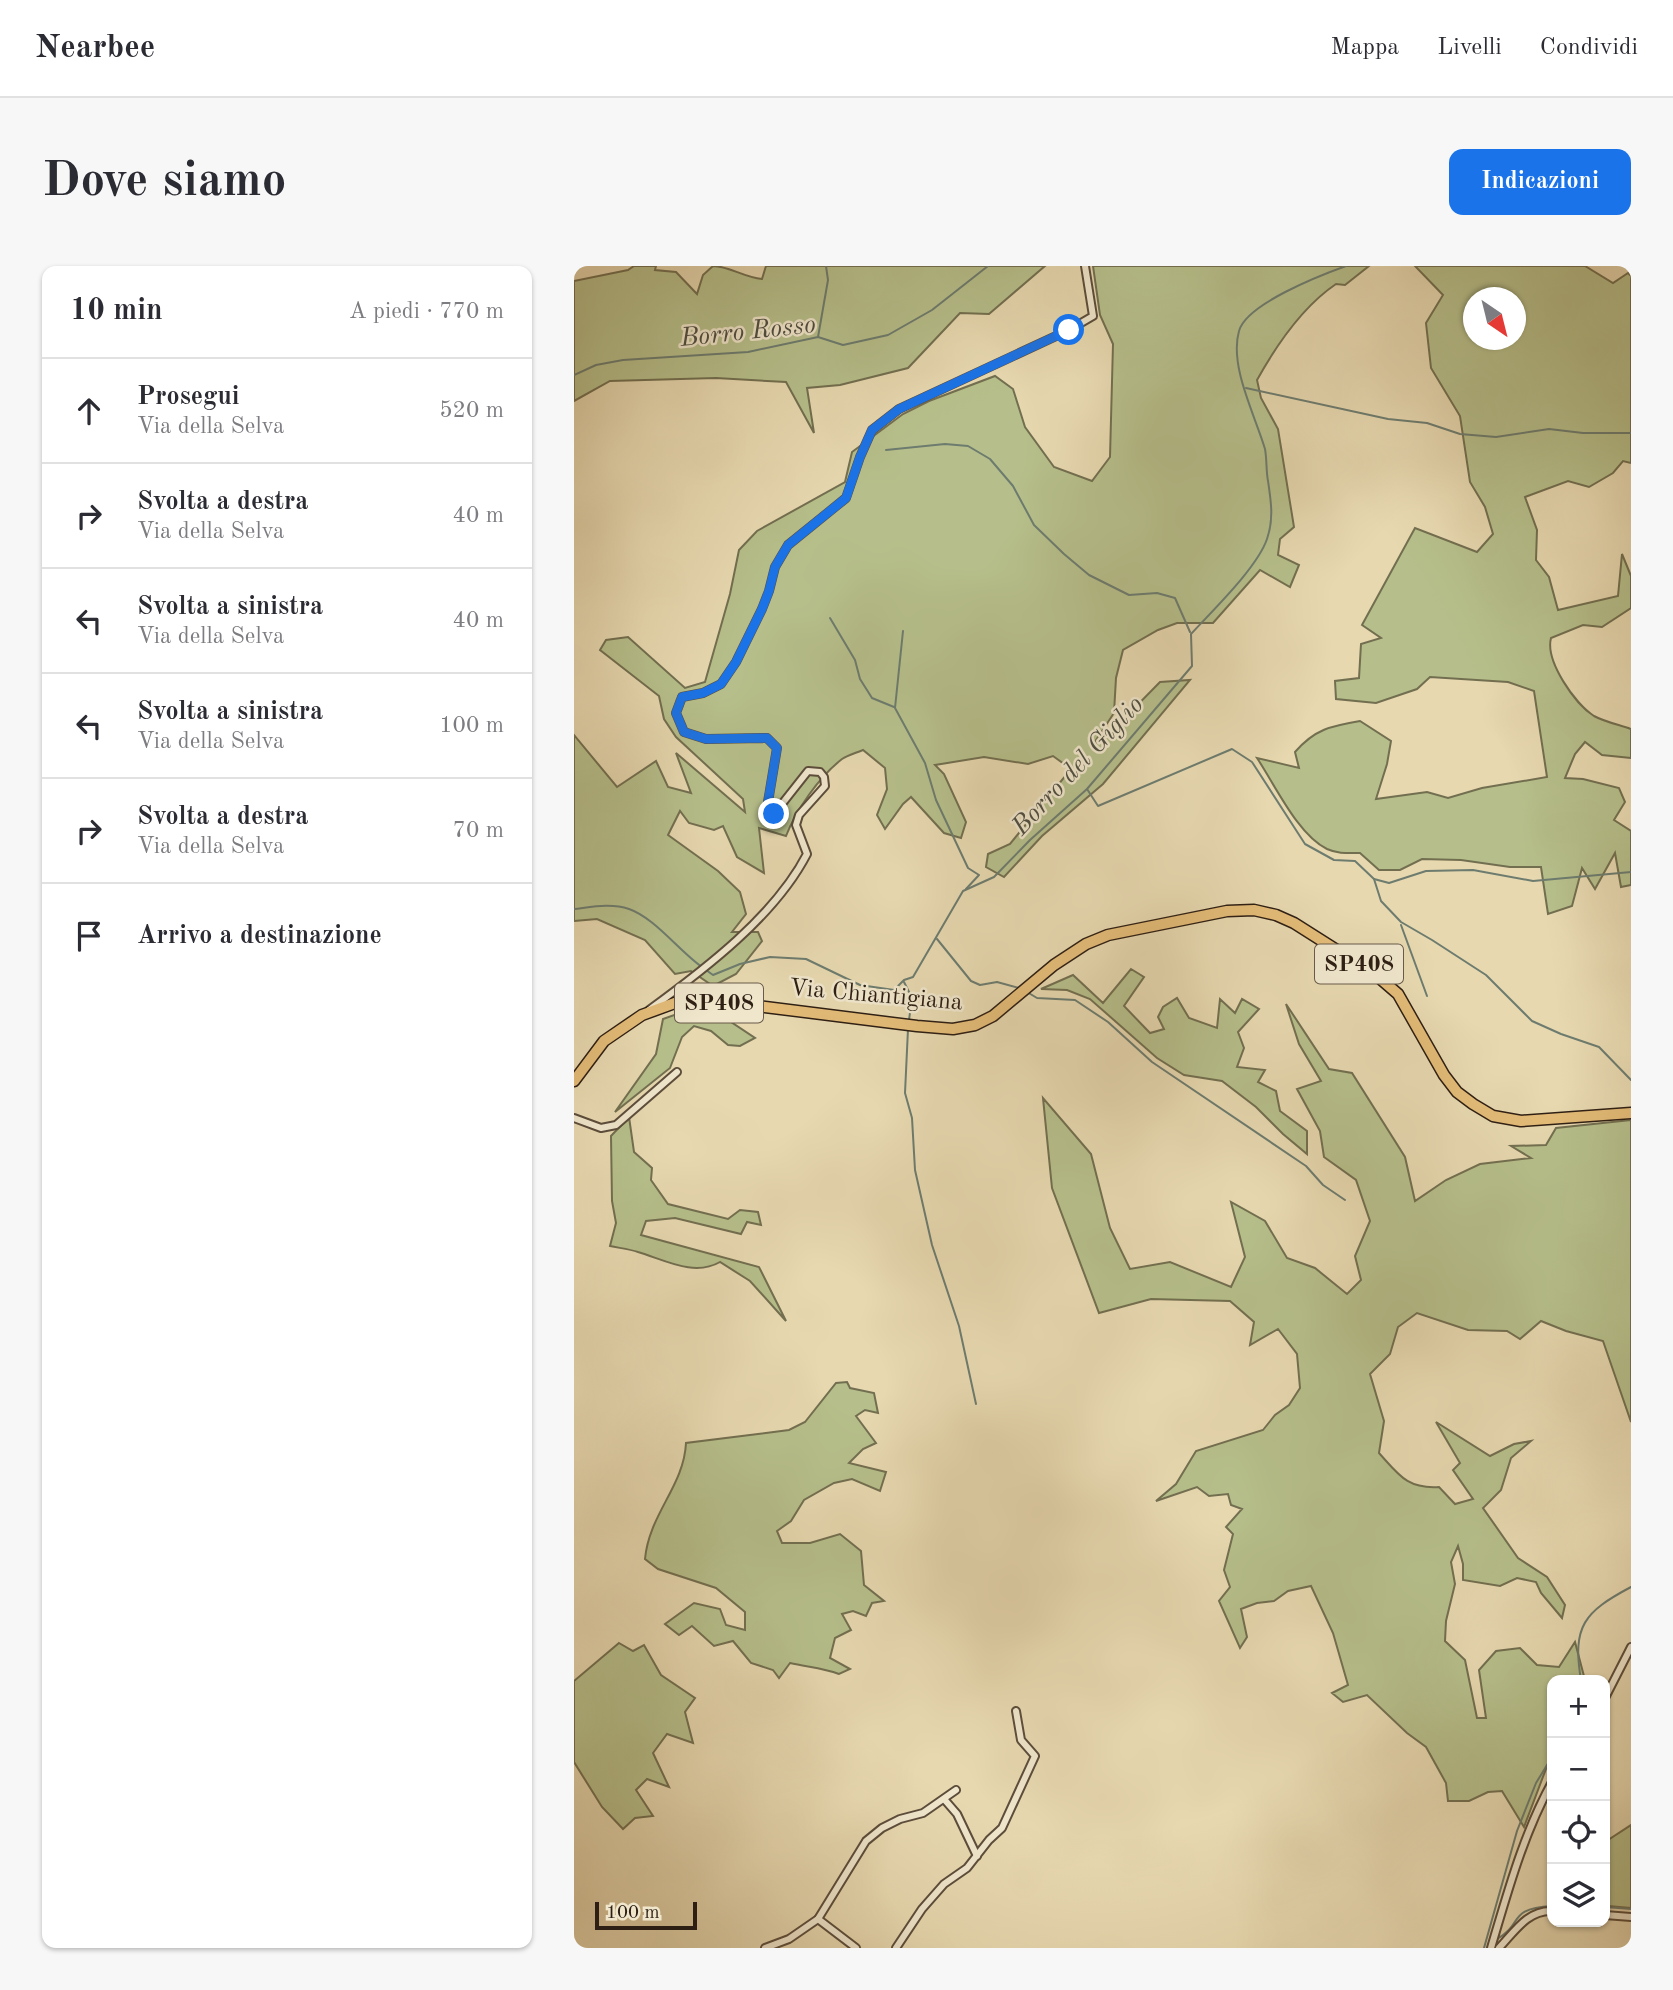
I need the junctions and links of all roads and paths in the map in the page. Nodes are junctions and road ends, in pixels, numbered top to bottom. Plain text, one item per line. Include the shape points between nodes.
1 (1084, 266) edge
2 (642, 1015) junction
3 (677, 1072) dead end
4 (574, 1081) edge
5 (1631, 1113) edge
6 (574, 1118) edge
7 (1631, 1647) edge
8 (1610, 1688) edge
9 (1016, 1711) dead end
10 (956, 1790) dead end
11 (1547, 1791) edge
12 (944, 1799) junction
13 (977, 1856) junction
14 (1547, 1911) edge
15 (1610, 1915) edge
16 (1631, 1917) edge
17 (818, 1919) junction
18 (1491, 1947) edge
19 (765, 1948) edge
20 (856, 1948) edge
21 (896, 1948) edge
22 (1499, 1948) edge

1 - 2 street via 1093,316 899,409 872,430 846,498 788,545 775,567 762,609 721,684 682,697 676,713 684,732 706,739 767,738 777,748 766,814 774,814 808,771 820,772 825,786 796,825 807,854 796,876 736,941
2 - 4 main road, Via Chiantigiana / SP408 via 604,1041
2 - 5 main road, Via Chiantigiana / SP408 via 683,1000 892,1024 953,1029 975,1026 1077,949 1108,935 1227,911 1254,910 1276,915 1376,975 1398,994 1451,1083 1493,1116 1521,1121
3 - 6 street via 616,1125 601,1128
7 - 8 street
9 - 13 street via 1021,1740 1035,1756 1003,1828
10 - 12 street
11 - 18 street via 1519,1852
12 - 13 street via 957,1814
12 - 17 street via 923,1813 882,1828 866,1841
13 - 21 street via 944,1884
14 - 22 street via 1525,1919
15 - 16 street
17 - 19 street via 789,1939
17 - 20 street

